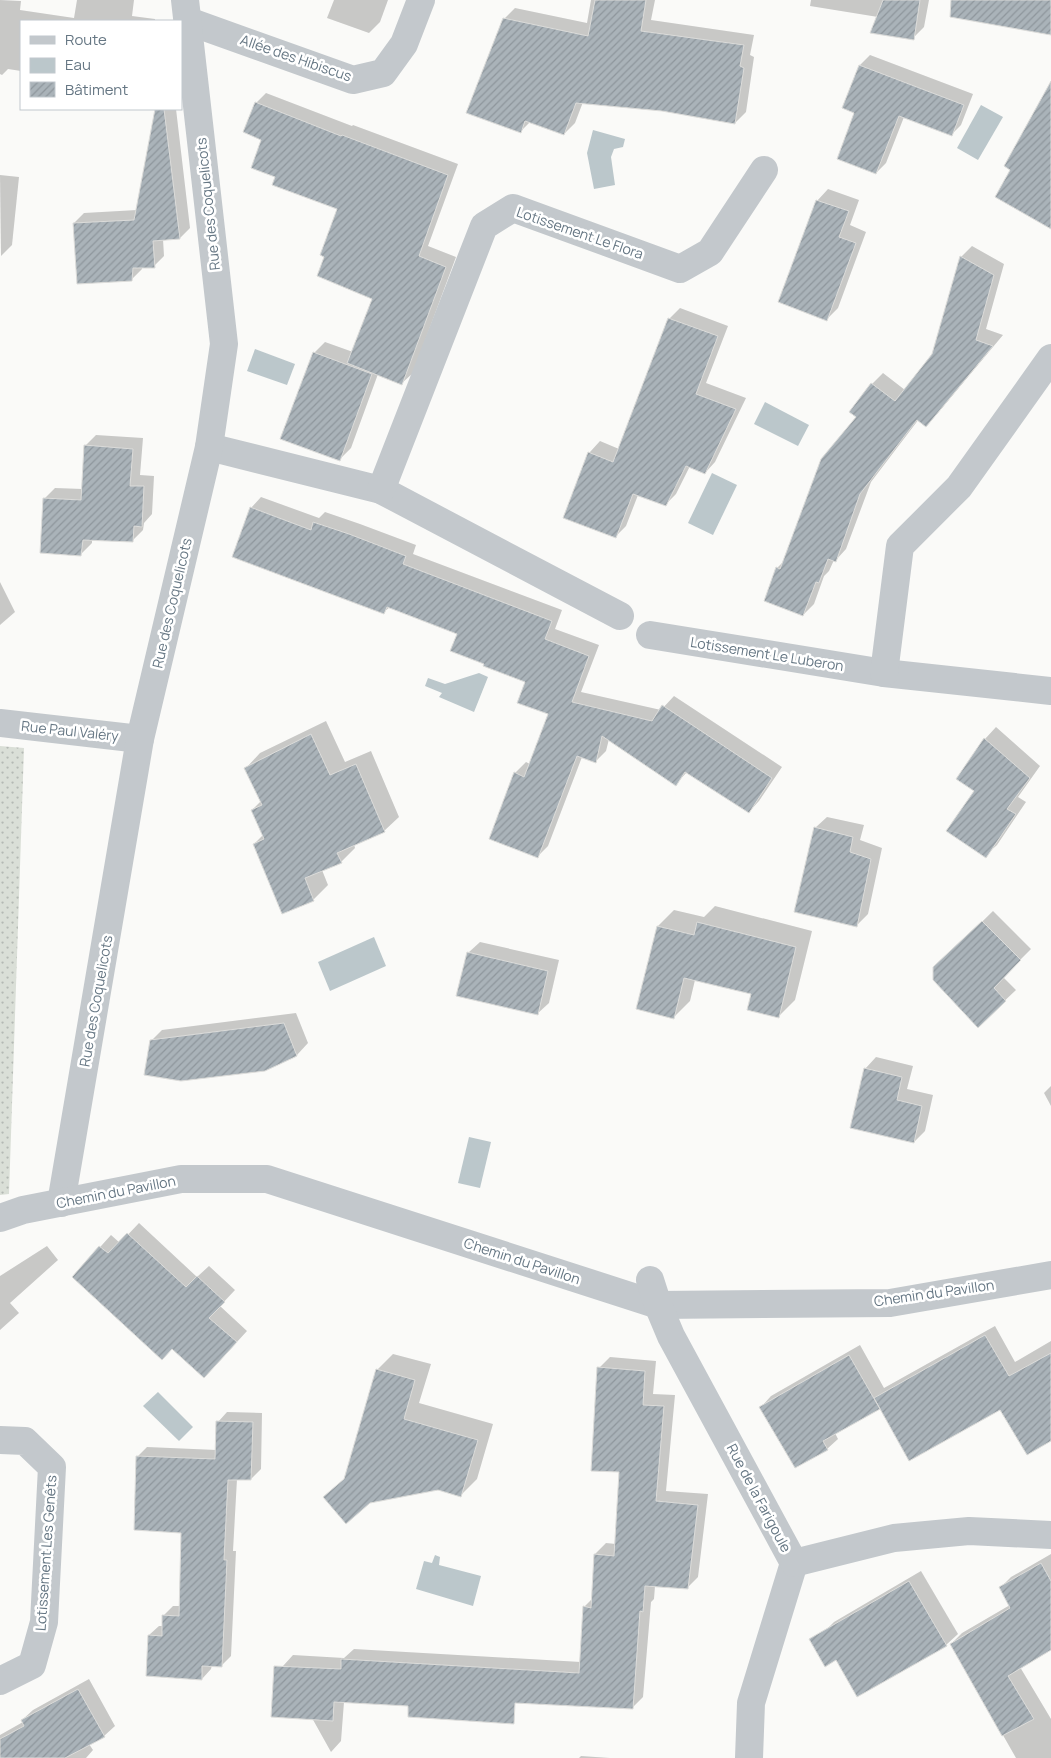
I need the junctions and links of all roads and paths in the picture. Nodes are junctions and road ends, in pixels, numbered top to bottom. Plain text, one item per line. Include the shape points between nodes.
1 (422, 0) edge
2 (183, 6) edge
3 (764, 170) dead end
4 (1051, 358) edge
5 (209, 447) junction
6 (381, 490) junction
7 (620, 616) dead end
8 (650, 635) dead end
9 (884, 673) junction
10 (1051, 691) edge
11 (0, 723) edge
12 (140, 739) junction
13 (62, 1203) junction
14 (0, 1218) edge
15 (1051, 1275) edge
16 (654, 1292) junction
17 (0, 1440) edge
18 (1051, 1534) edge
19 (794, 1563) junction
20 (0, 1681) edge
21 (749, 1758) edge

1 - 2 street, Allée des Hibiscus via 404,44 383,73 352,80
2 - 5 street, Rue des Coquelicots via 224,344
3 - 6 street, Lotissement Le Flora via 710,252 680,269 513,208 484,226
4 - 9 street via 959,487 900,546
5 - 6 street
5 - 12 street, Rue des Coquelicots
6 - 7 street
8 - 9 street, Lotissement Le Luberon
9 - 10 street, Lotissement Le Luberon
11 - 12 street, Rue Paul Valéry
12 - 13 street, Rue des Coquelicots
13 - 14 street, Chemin du Pavillon
13 - 16 street, Chemin du Pavillon via 181,1179 267,1179
15 - 16 street, Chemin du Pavillon via 890,1303
16 - 19 street, Rue de la Farigoule via 671,1336
17 - 20 street, Lotissement Les Genêts via 25,1441 52,1467 44,1622 32,1665
18 - 19 street via 969,1531 894,1538
19 - 21 street, Rue de la Farigoule via 751,1703

